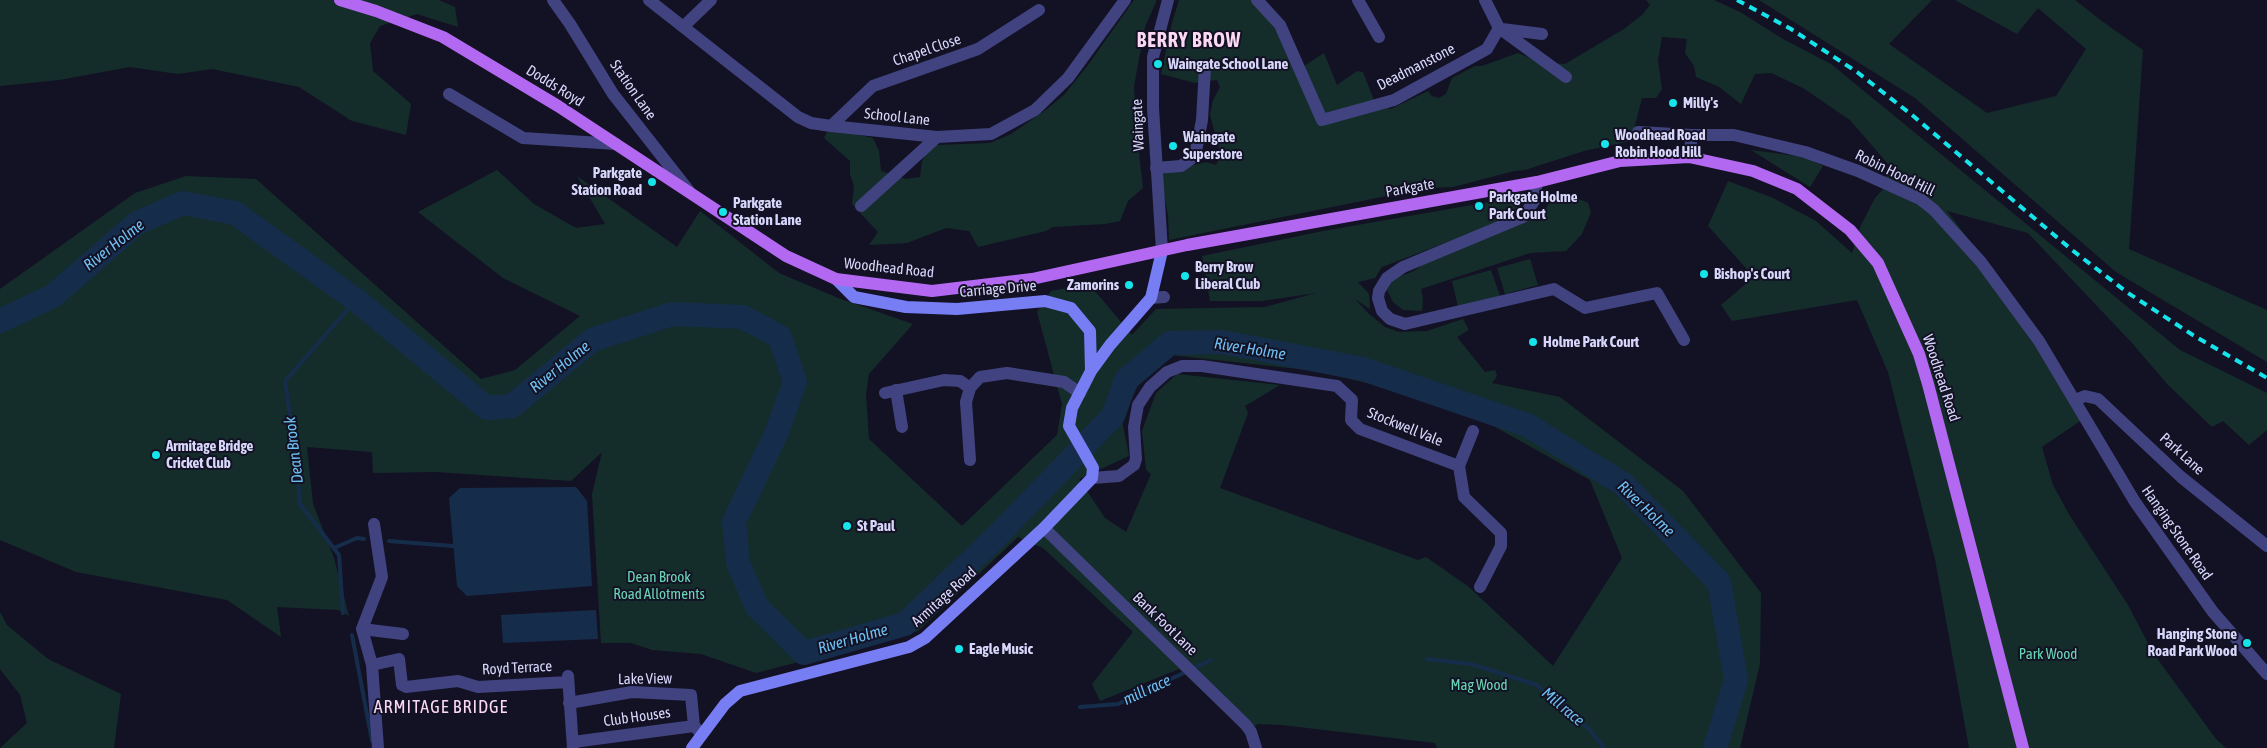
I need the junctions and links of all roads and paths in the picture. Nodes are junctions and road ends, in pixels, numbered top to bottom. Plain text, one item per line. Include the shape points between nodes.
1 (340, 0) edge
2 (553, 0) edge
3 (649, 0) edge
4 (711, 0) edge
5 (1125, 0) edge
6 (1168, 0) edge
7 (1257, 0) edge
8 (1358, 0) edge
9 (1485, 0) edge
10 (1039, 10) dead end
11 (684, 26) junction
12 (1499, 28) junction
13 (1542, 34) dead end
14 (1379, 37) dead end
15 (1205, 67) dead end
16 (1566, 77) dead end
17 (449, 94) dead end
18 (831, 126) junction
19 (1638, 132) dead end
20 (1692, 135) junction
21 (936, 138) junction
22 (616, 144) junction
23 (1689, 157) junction
24 (1663, 158) joint
25 (1156, 168) junction
26 (1537, 182) junction
27 (692, 195) junction
28 (861, 206) dead end
29 (1162, 250) junction
30 (836, 280) junction
31 (1684, 340) dead end
32 (1091, 371) junction
33 (970, 388) junction
34 (1080, 393) junction
35 (2075, 400) junction
36 (902, 427) dead end
37 (1474, 432) dead end
38 (970, 460) dead end
39 (1459, 466) junction
40 (1092, 478) junction
41 (374, 524) dead end
42 (1044, 528) junction
43 (2267, 546) edge
44 (1480, 587) dead end
45 (362, 629) junction
46 (403, 634) dead end
47 (372, 665) junction
48 (2267, 674) edge
49 (569, 702) junction
50 (698, 730) junction
51 (573, 745) edge
52 (378, 748) edge
53 (692, 748) edge
54 (1256, 748) edge
55 (2023, 748) edge

1 - 22 main road, Dodds Royd via 443,38
2 - 27 street, Station Lane via 613,94
3 - 11 street, School Lane
4 - 11 street
5 - 21 street, School Lane via 1068,78 1035,110 991,134
6 - 25 street, Waingate via 1153,57
7 - 12 street, Deadmanstone via 1280,24 1322,120 1394,100 1487,49
8 - 14 street
9 - 12 street
10 - 18 street, Chapel Close via 978,49 873,86
11 - 18 street, School Lane via 798,117
12 - 13 street
12 - 16 street
15 - 25 street via 1202,120 1195,156 1182,166
17 - 22 street via 523,138
18 - 21 street, School Lane
19 - 20 street, Robin Hood Hill
20 - 23 street
20 - 35 street, Robin Hood Hill via 1734,135 1804,152 1858,171 1920,199 1981,262 2039,341
21 - 28 street
22 - 27 main road, Dodds Royd
23 - 24 main road, Woodhead Road
23 - 55 main road, Woodhead Road via 1753,171 1797,189 1850,230 1878,263 1919,354 1928,384
24 - 26 main road, Parkgate via 1620,161
25 - 29 street, Waingate
26 - 29 main road, Parkgate
26 - 31 street via 1534,202 1523,217 1403,267 1387,278 1379,291 1382,311 1390,319 1406,324 1554,289 1585,308 1657,292
27 - 30 main road, Woodhead Road via 786,256
29 - 30 main road, Woodhead Road via 1032,279 932,291
29 - 32 main road via 1158,297 1110,345
30 - 32 main road, Carriage Drive via 854,297 906,307 957,309 1045,301 1071,308 1090,330
32 - 34 main road
33 - 34 street via 980,377 1007,373 1064,382
33 - 36 street via 960,381 944,380 891,391
33 - 38 street via 966,402
34 - 40 main road via 1069,418 1069,426 1093,468
35 - 43 street, Park Lane via 2085,396 2098,399 2181,477
35 - 48 street, Hanging Stone Road via 2135,502 2213,612
37 - 39 street
39 - 40 street, Stockwell Vale via 1360,429 1351,420 1352,400 1337,386 1202,366 1182,366 1161,377 1138,405 1134,427 1134,464 1119,476
39 - 44 street via 1464,497 1500,533 1501,546
40 - 42 main road, Armitage Road
41 - 45 street via 382,577
42 - 50 main road, Armitage Road via 925,638 909,646 740,691
42 - 54 street, Bank Foot Lane via 1246,724
45 - 46 street
45 - 47 street
47 - 49 street, Royd Terrace via 399,660 402,685 406,687 458,681 478,688 568,678
47 - 52 street
49 - 50 street, Lake View via 632,692 690,695
49 - 51 street
50 - 51 street, Club Houses
50 - 53 main road, Armitage Road

